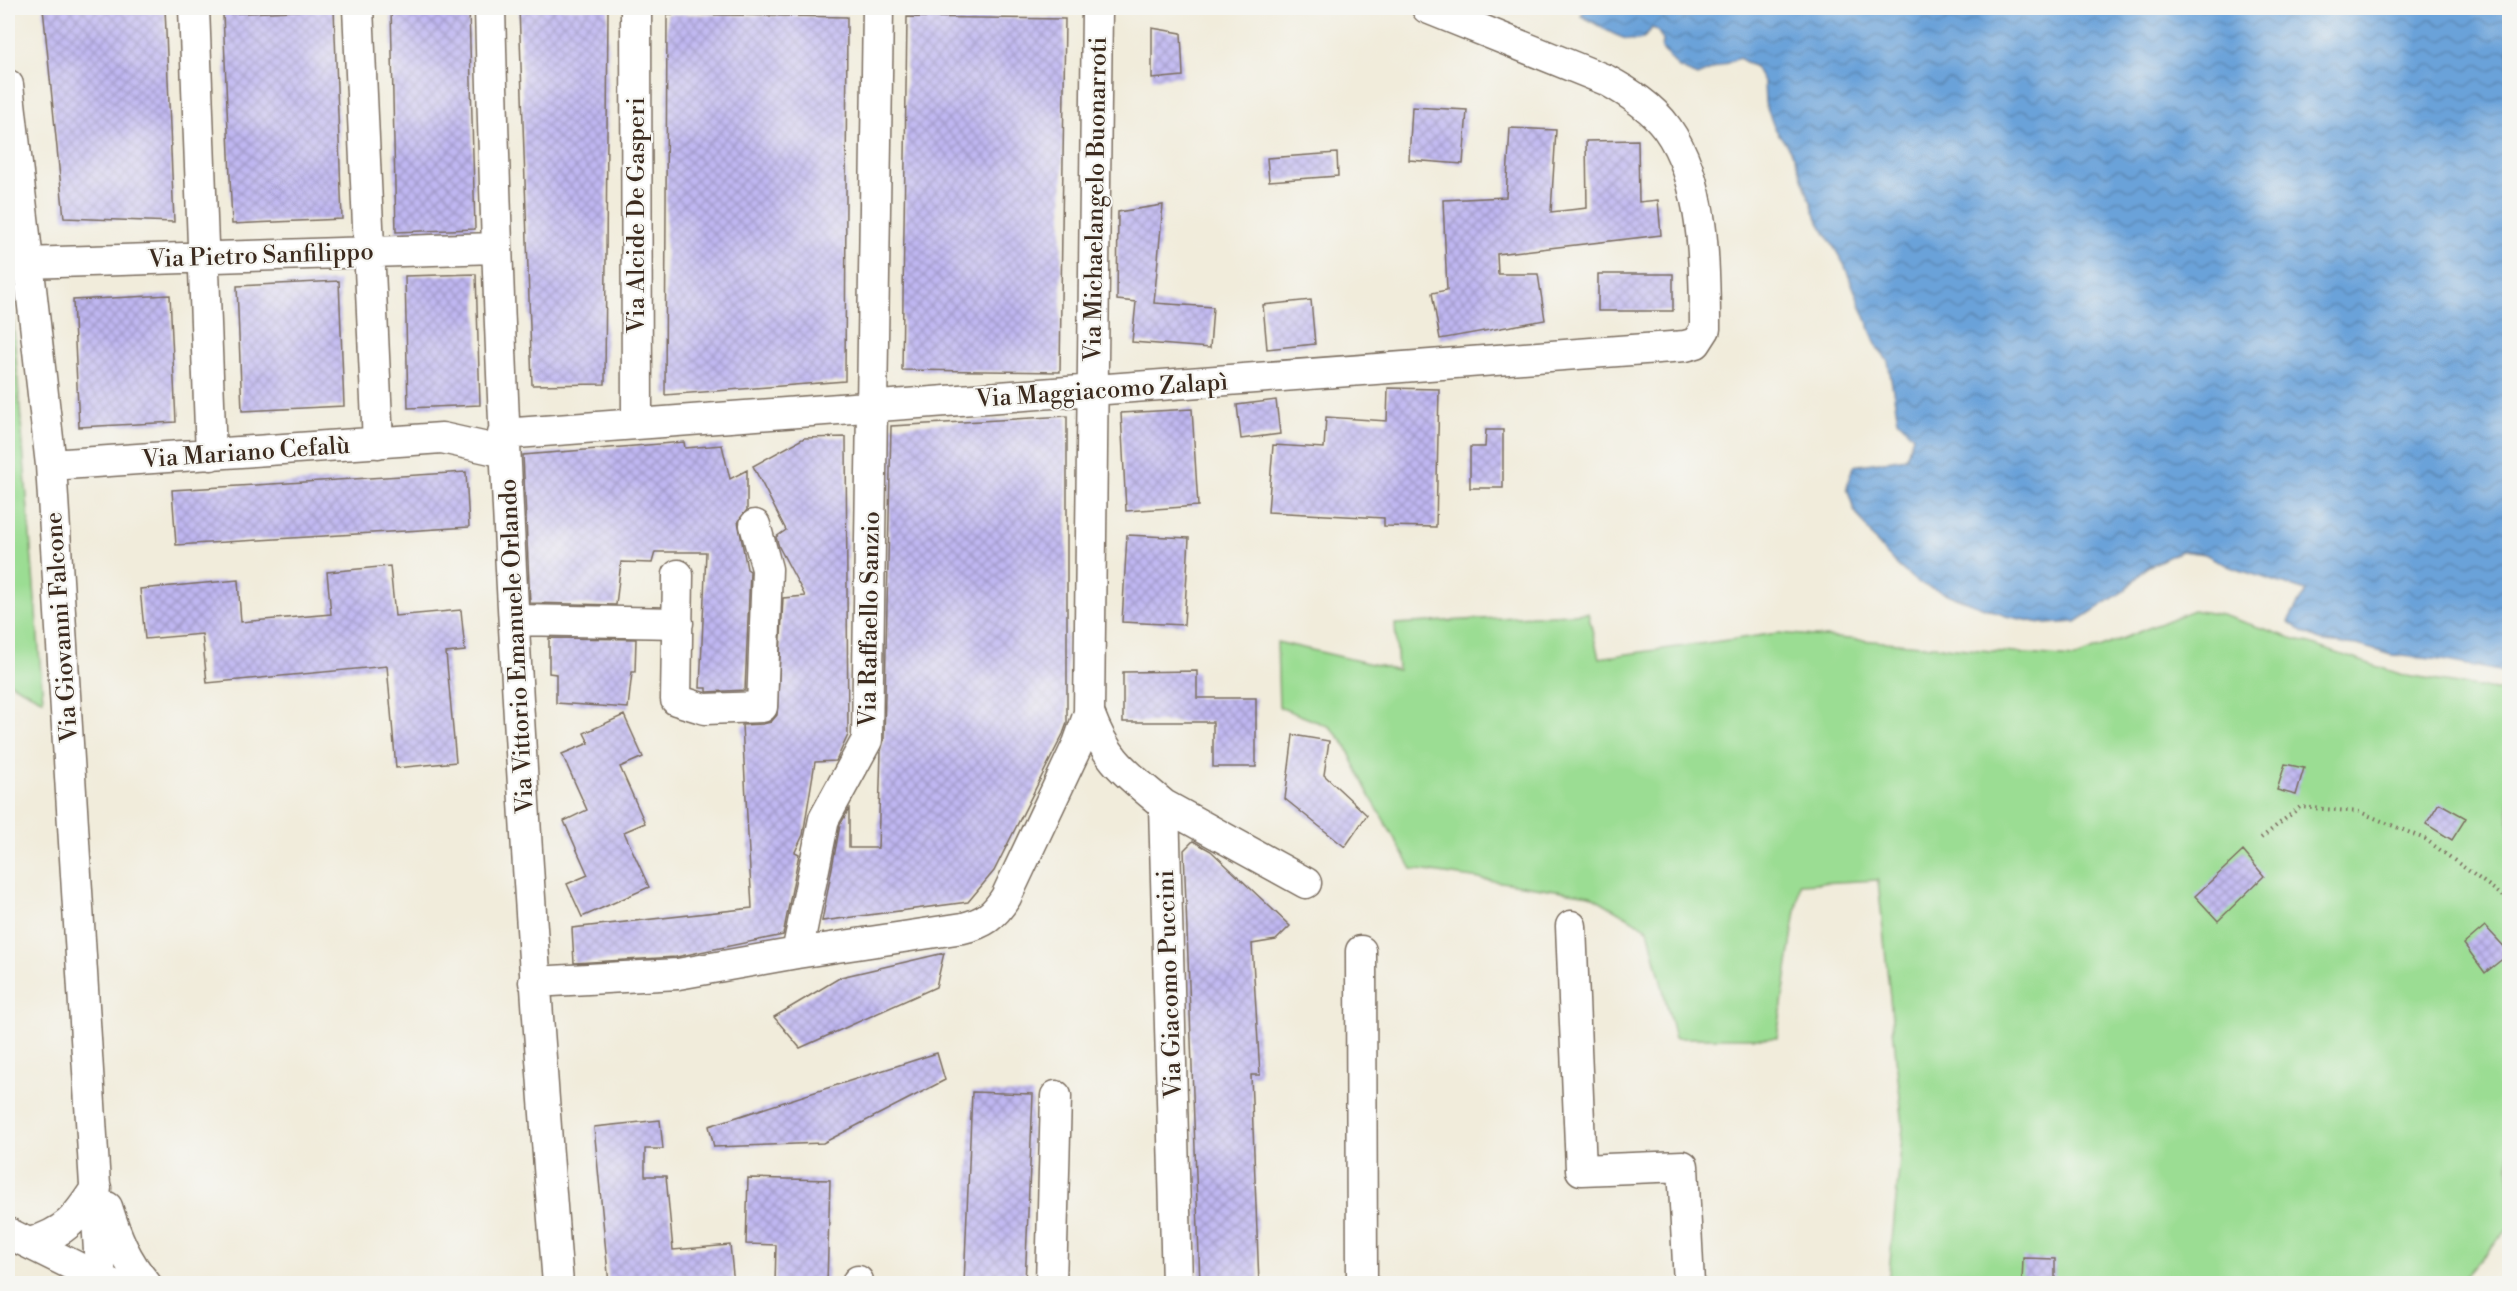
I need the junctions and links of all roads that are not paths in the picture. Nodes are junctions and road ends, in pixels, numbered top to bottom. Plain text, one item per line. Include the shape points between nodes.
1 (195, 8) edge
2 (358, 8) edge
3 (489, 8) edge
4 (636, 8) edge
5 (878, 8) edge
6 (1097, 8) edge
7 (1428, 8) edge
8 (8, 85) edge
9 (495, 248) junction
10 (369, 251) junction
11 (203, 257) junction
12 (26, 263) junction
13 (1094, 392) junction
14 (873, 407) junction
15 (637, 422) junction
16 (504, 433) junction
17 (378, 443) junction
18 (211, 455) junction
19 (51, 465) junction
20 (755, 525) dead end
21 (678, 576) dead end
22 (516, 620) junction
23 (678, 623) junction
24 (1089, 713) junction
25 (1164, 805) junction
26 (1306, 883) dead end
27 (1571, 926) dead end
28 (1361, 951) dead end
29 (797, 953) junction
30 (534, 982) junction
31 (1056, 1096) dead end
32 (96, 1179) junction
33 (20, 1239) edge
34 (104, 1282) edge
35 (64, 1284) edge
36 (146, 1284) edge
37 (558, 1284) edge
38 (1051, 1284) edge
39 (1177, 1284) edge
40 (1362, 1284) edge
41 (1689, 1284) edge

1 - 11 street
2 - 10 street
3 - 9 street, Via Vittorio Emanuele Orlando
4 - 15 street, Via Alcide De Gasperi
5 - 14 street, Via Raffaello Sanzio
6 - 13 street, Via Michaelangelo Buonarroti
7 - 13 street, Via Maggiacomo Zalapì via 1606,80 1631,94 1666,126 1686,165 1701,227 1705,323 1700,339 1685,346
8 - 12 street, Via Giovanni Falcone
9 - 10 street, Via Pietro Sanfilippo
9 - 16 street, Via Vittorio Emanuele Orlando
10 - 11 street, Via Pietro Sanfilippo
10 - 17 street
11 - 12 street, Via Pietro Sanfilippo
11 - 18 street
12 - 19 street, Via Giovanni Falcone
13 - 14 street, Via Maggiacomo Zalapì
13 - 24 street, Via Michaelangelo Buonarroti
14 - 15 street, Via Maggiacomo Zalapì
14 - 29 street, Via Raffaello Sanzio via 867,740 824,819
15 - 16 street, Via Maggiacomo Zalapì
16 - 17 street, Via Mariano Cefalù
16 - 22 street, Via Vittorio Emanuele Orlando
17 - 18 street, Via Mariano Cefalù
18 - 19 street, Via Mariano Cefalù
19 - 32 street, Via Giovanni Falcone
20 - 23 street via 767,569 762,707 705,709 676,700
21 - 23 street
22 - 23 street
22 - 30 street, Via Vittorio Emanuele Orlando
24 - 25 street via 1113,762
24 - 29 street via 1006,897 982,924
25 - 26 street
25 - 39 street, Via Giacomo Puccini
27 - 41 street via 1581,1170 1683,1166
28 - 40 street
29 - 30 street via 678,974
30 - 37 street, Via Vittorio Emanuele Orlando
31 - 38 street
32 - 33 street via 76,1218 54,1235
32 - 34 street, Via Giovanni Falcone
32 - 36 street, Via Giovanni Falcone via 116,1237 131,1267
33 - 34 street
33 - 35 street

